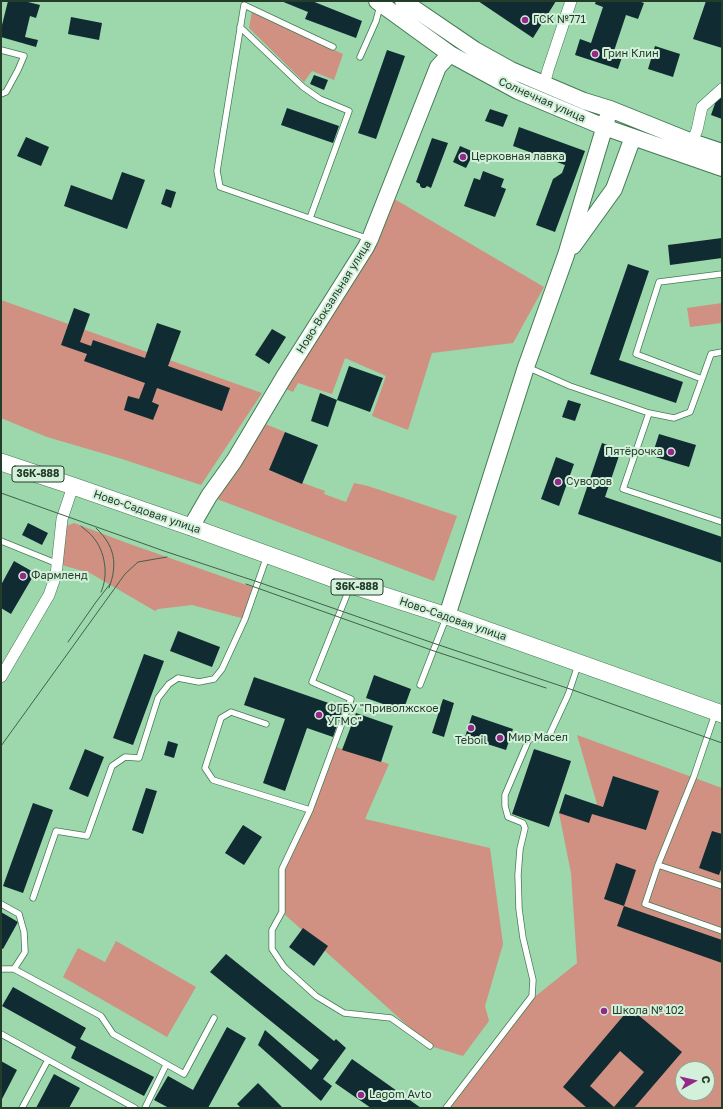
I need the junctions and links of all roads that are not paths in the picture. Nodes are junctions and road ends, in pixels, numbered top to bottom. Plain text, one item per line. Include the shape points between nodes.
1 (403, 1) edge
2 (571, 1) edge
3 (379, 2) edge
4 (244, 3) edge
5 (240, 27) junction
6 (333, 47) dead end
7 (1, 50) edge
8 (450, 54) junction
9 (360, 57) dead end
10 (544, 85) junction
11 (722, 89) edge
12 (1, 94) edge
13 (610, 110) junction
14 (604, 127) junction
15 (633, 137) junction
16 (692, 142) junction
17 (722, 152) edge
18 (722, 168) edge
19 (310, 218) junction
20 (370, 239) junction
21 (566, 255) junction
22 (722, 274) edge
23 (722, 352) edge
24 (526, 367) junction
25 (702, 379) junction
26 (649, 413) junction
27 (1, 462) edge
28 (73, 486) junction
29 (722, 522) edge
30 (191, 527) junction
31 (1, 542) edge
32 (268, 554) junction
33 (58, 564) junction
34 (350, 585) junction
35 (447, 616) junction
36 (579, 663) junction
37 (1, 676) edge
38 (420, 685) dead end
39 (719, 713) edge
40 (266, 724) dead end
41 (310, 810) junction
42 (658, 865) junction
43 (722, 886) edge
44 (33, 898) dead end
45 (1, 904) edge
46 (722, 931) edge
47 (1, 969) edge
48 (14, 969) junction
49 (214, 1018) dead end
50 (1, 1034) edge
51 (430, 1046) dead end
52 (48, 1060) junction
53 (166, 1064) junction
54 (22, 1108) edge
55 (135, 1108) edge
56 (145, 1108) edge
57 (446, 1108) edge

1 - 10 street, Солнечная улица via 475,50
2 - 10 street
3 - 8 street, Солнечная улица
3 - 9 lane via 376,21
4 - 5 lane
4 - 6 lane
5 - 19 lane via 303,87 320,99 349,111
5 - 19 lane via 217,171 220,186
7 - 12 lane via 24,56 6,92
8 - 14 street, Солнечная улица via 518,91
8 - 20 street, Ново-Вокзальная улица via 438,67
10 - 13 street, Солнечная улица
11 - 16 street via 702,107
13 - 14 street
13 - 16 street, Солнечная улица
14 - 15 street, Солнечная улица
14 - 21 street
15 - 18 street, Солнечная улица
15 - 21 street via 614,189
16 - 17 street, Солнечная улица
19 - 20 lane
20 - 30 street, Ново-Вокзальная улица via 234,462 209,496
21 - 24 street
22 - 25 lane via 659,282 636,354
23 - 25 lane via 710,354
24 - 26 lane via 570,386
24 - 35 street
25 - 26 lane via 690,412 674,418
26 - 29 lane via 623,489
27 - 28 main road, Ново-Садовая улица / 36К-888
28 - 30 main road, Ново-Садовая улица / 36К-888
28 - 33 street via 62,519
30 - 32 main road, Ново-Садовая улица / 36К-888
31 - 33 lane
32 - 34 main road, Ново-Садовая улица / 36К-888
32 - 44 lane via 244,619 222,668 214,679 199,682 178,678 169,684 158,698 139,758 125,757 112,766 87,836 56,831
33 - 37 street via 49,595
34 - 35 main road, Ново-Садовая улица / 36К-888
34 - 41 lane via 312,682 350,699
35 - 36 main road, Ново-Садовая улица / 36К-888
35 - 38 lane
36 - 39 main road, Ново-Садовая улица / 36К-888
36 - 57 lane via 549,736 529,739 505,795 508,817 523,823 525,828 520,849 519,909 533,980 532,996
39 - 42 lane
40 - 41 lane via 231,712 221,718 205,768 212,780
41 - 51 lane via 282,869 282,912 272,930 272,949 284,967 316,996 344,1013 391,1018
42 - 43 lane
42 - 46 lane via 645,904
45 - 48 lane via 19,914 24,932 25,952
47 - 48 lane
48 - 53 lane via 101,1016 113,1034
49 - 53 lane via 184,1074
50 - 52 lane
52 - 54 lane
52 - 55 lane
53 - 56 lane

